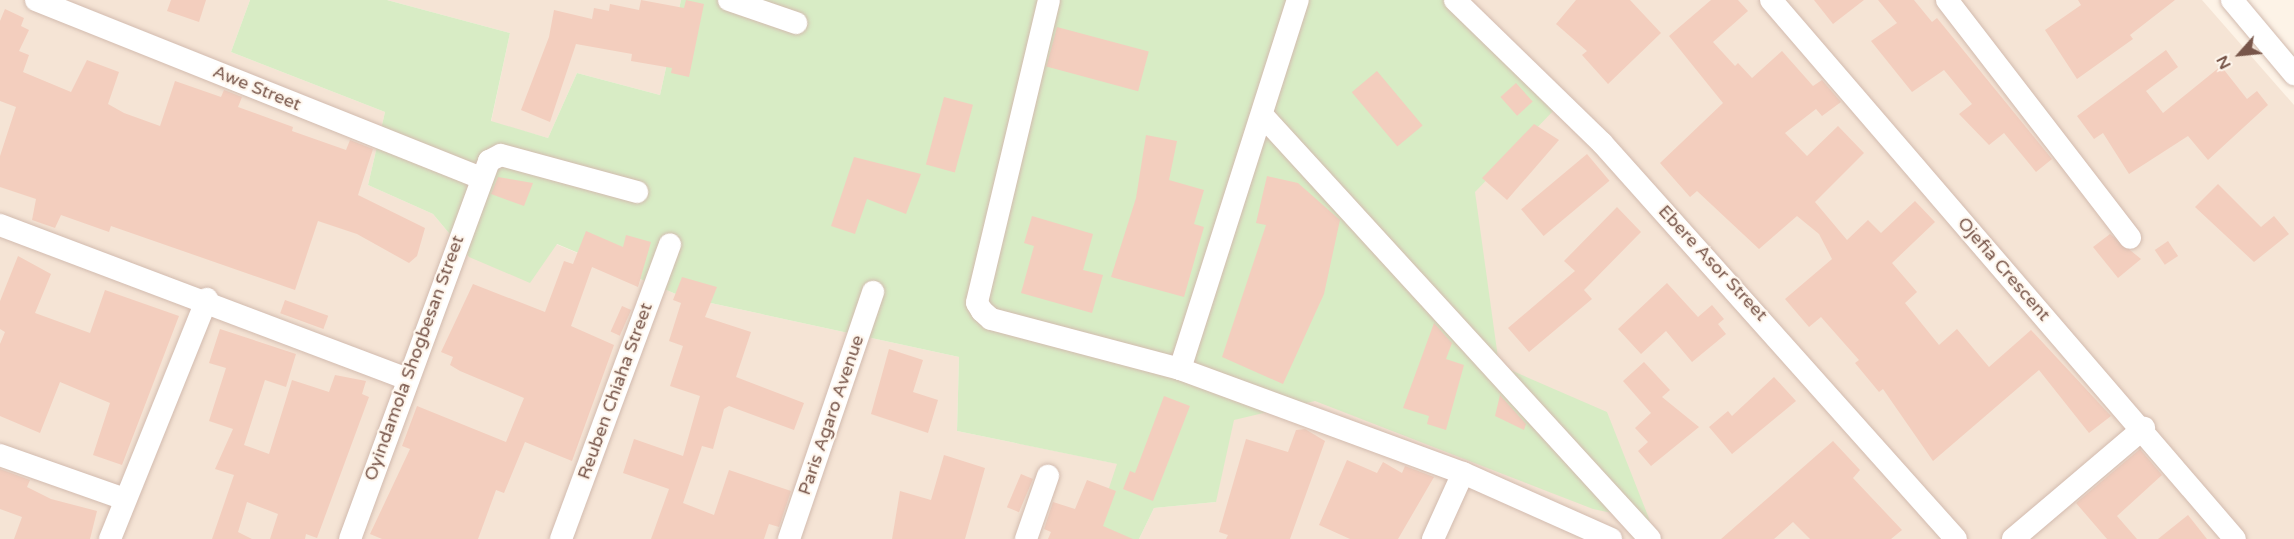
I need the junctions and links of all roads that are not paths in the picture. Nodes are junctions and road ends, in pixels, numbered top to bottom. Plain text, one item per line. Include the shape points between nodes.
1 (36, 0) edge
2 (729, 0) edge
3 (1049, 0) edge
4 (1298, 0) edge
5 (1455, 0) edge
6 (1771, 0) edge
7 (1947, 0) edge
8 (2232, 0) edge
9 (795, 23) dead end
10 (2294, 74) edge
11 (1263, 116) junction
12 (479, 177) junction
13 (637, 192) dead end
14 (0, 225) edge
15 (2130, 238) dead end
16 (670, 244) dead end
17 (873, 292) dead end
18 (207, 299) junction
19 (1180, 369) junction
20 (405, 378) junction
21 (2144, 428) junction
22 (0, 455) edge
23 (1463, 473) junction
24 (1048, 476) dead end
25 (124, 499) junction
26 (110, 539) edge
27 (350, 539) edge
28 (561, 539) edge
29 (789, 539) edge
30 (1026, 539) edge
31 (1433, 539) edge
32 (1611, 539) edge
33 (1650, 539) edge
34 (1956, 539) edge
35 (2013, 539) edge
36 (2235, 539) edge

1 - 12 street, Awe Street
2 - 9 street
3 - 19 street via 977,303 991,319
4 - 11 street
5 - 34 street, Ebere Asor Street via 1602,142
6 - 21 street, Ojefia Crescent
7 - 15 street
8 - 10 street
11 - 19 street
11 - 33 street
12 - 13 street via 489,161 501,155
12 - 20 street, Oyindamola Shogbesan Street
14 - 18 street
16 - 28 street, Reuben Chiaha Street
17 - 29 street, Paris Agaro Avenue
18 - 20 street
18 - 25 street
19 - 23 street
20 - 27 street, Oyindamola Shogbesan Street
21 - 35 street
21 - 36 street, Ojefia Crescent
22 - 25 street
23 - 31 street
23 - 32 street
24 - 30 street
25 - 26 street

